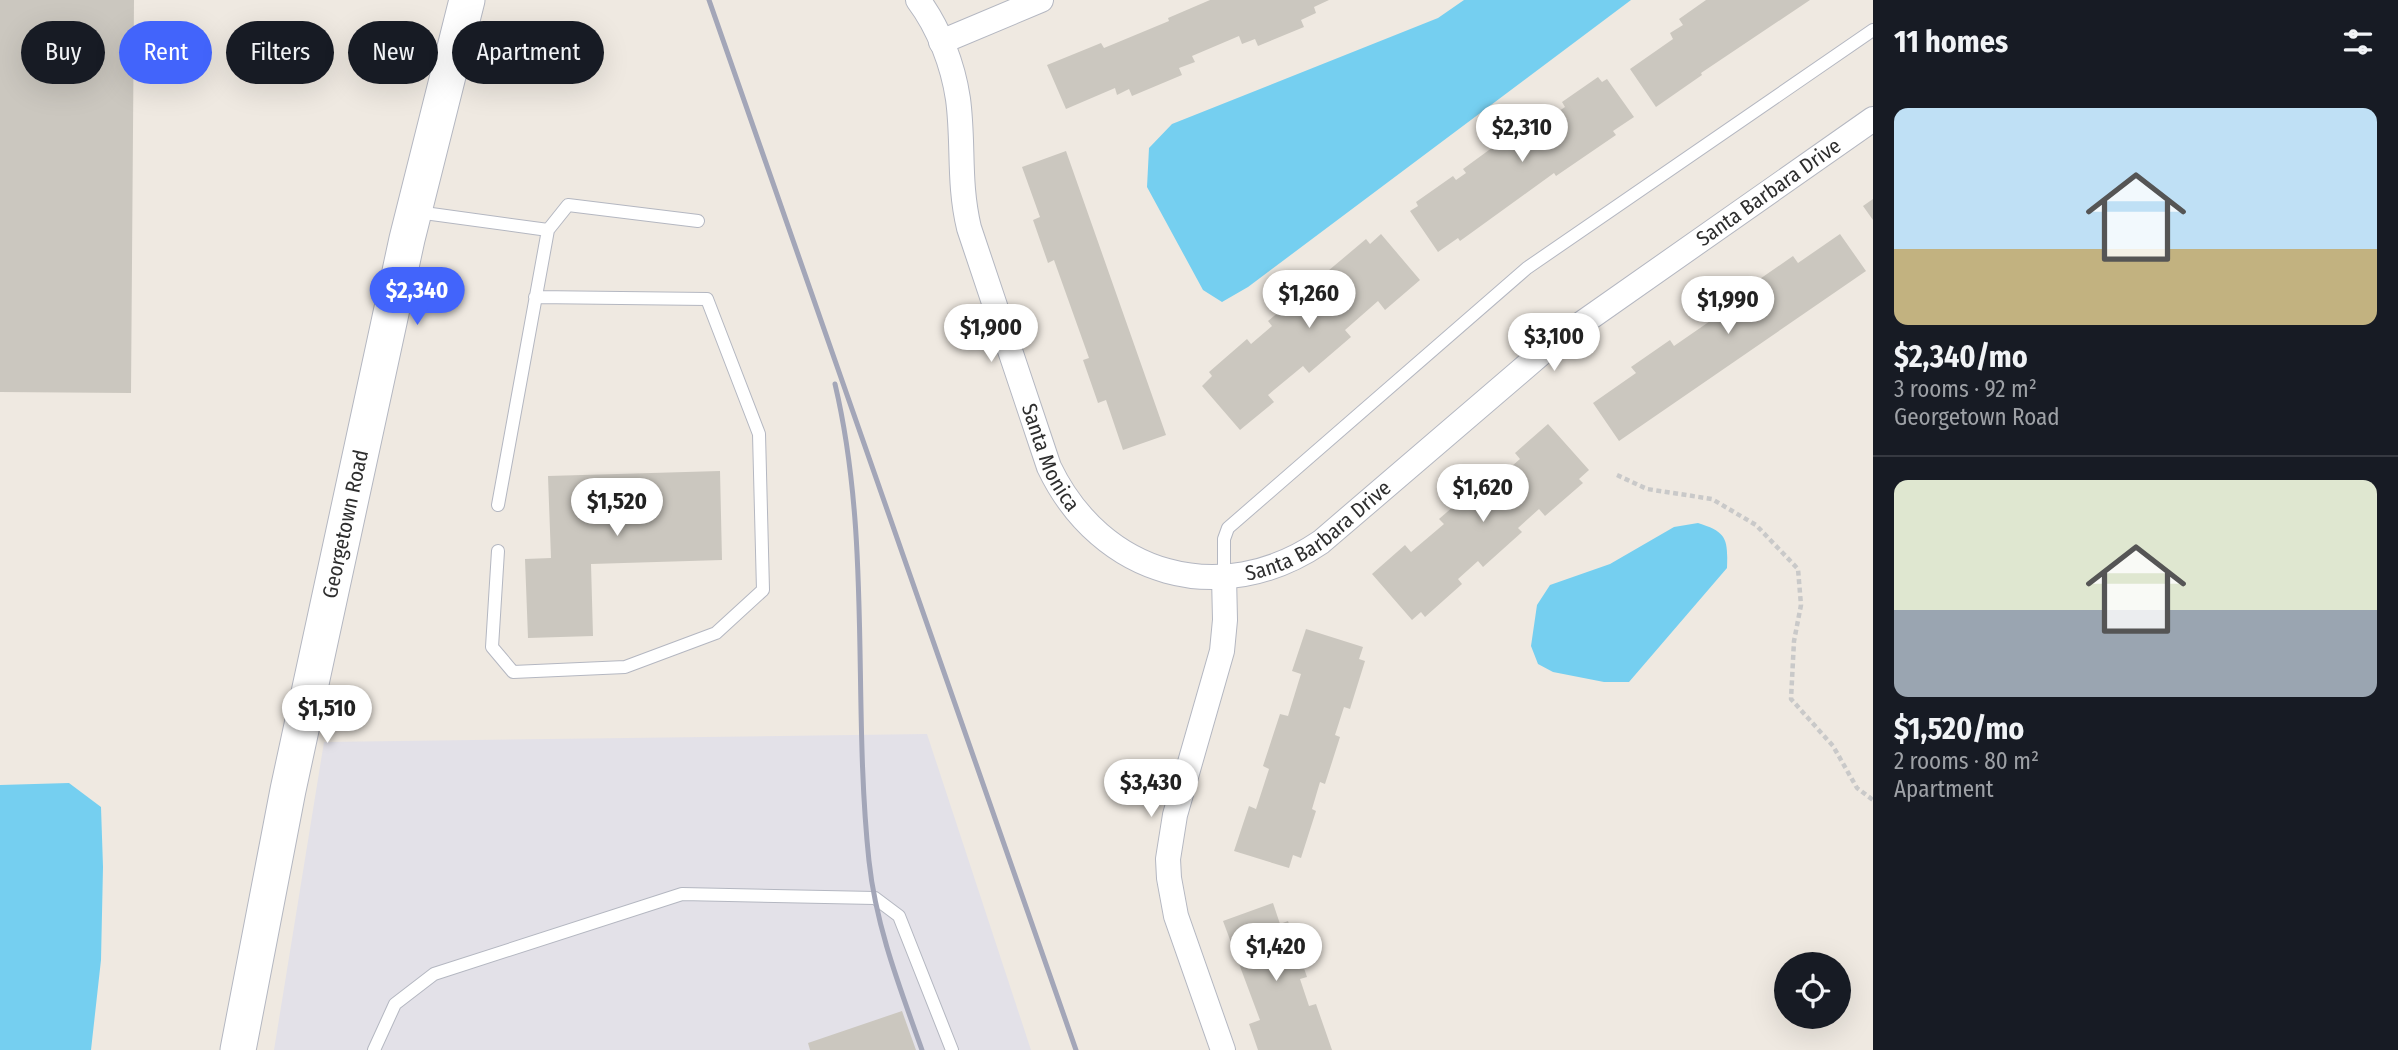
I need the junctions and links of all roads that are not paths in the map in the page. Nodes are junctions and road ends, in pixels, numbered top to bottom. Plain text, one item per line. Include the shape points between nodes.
1 (467, 0) edge
2 (918, 0) edge
3 (1041, 0) edge
4 (1873, 30) edge
5 (941, 42) junction
6 (1873, 119) edge
7 (414, 212) junction
8 (698, 221) dead end
9 (548, 230) junction
10 (535, 297) junction
11 (498, 505) dead end
12 (498, 551) dead end
13 (1224, 576) junction
14 (238, 1050) edge
15 (374, 1050) edge
16 (952, 1050) edge
17 (1223, 1050) edge

1 - 7 main road, Georgetown Road
2 - 5 street, Santa Monica
3 - 5 street
4 - 13 lane via 1527,268 1228,528 1223,539
5 - 13 street, Santa Monica via 958,100 961,180 969,228 1058,485 1090,527 1125,554 1161,569
6 - 13 street, Santa Barbara Drive via 1551,345 1321,542 1290,562
7 - 9 lane
7 - 14 main road, Georgetown Road via 288,790
8 - 9 lane via 568,205
9 - 10 lane
10 - 11 lane
10 - 12 lane via 707,299 759,434 763,590 716,633 625,667 513,672 492,647
13 - 17 street via 1222,651 1175,815 1168,859 1175,916
15 - 16 lane via 395,1003 434,974 682,894 875,898 899,916

